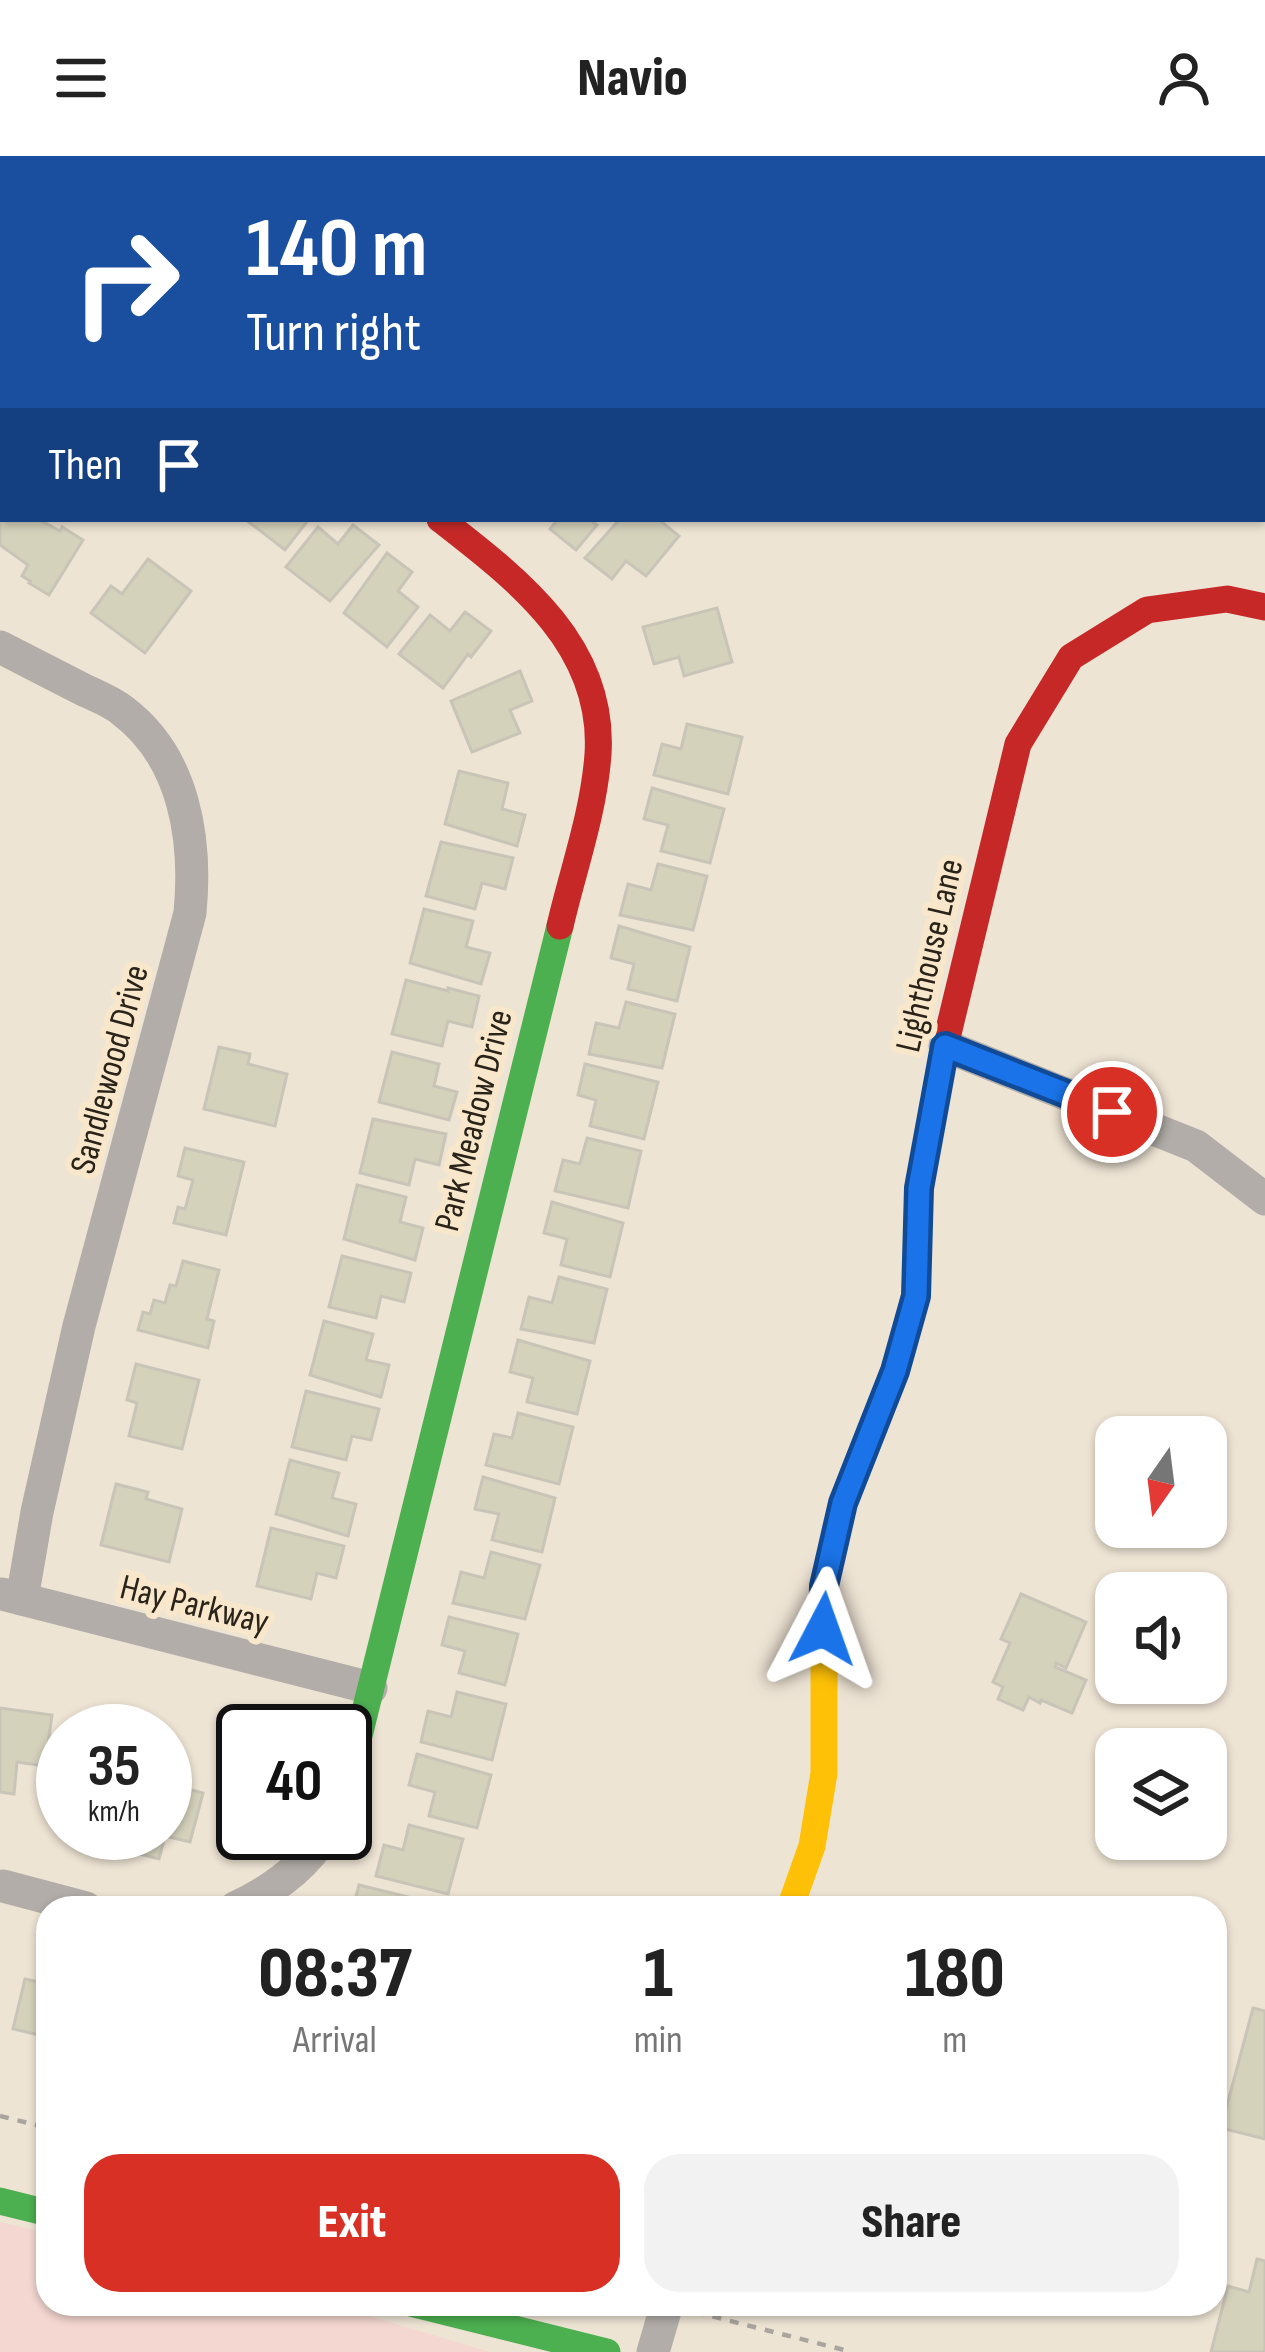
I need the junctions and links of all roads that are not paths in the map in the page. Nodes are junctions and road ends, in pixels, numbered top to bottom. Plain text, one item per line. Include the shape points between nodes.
1 (444, 522) edge
2 (1265, 607) edge
3 (0, 646) edge
4 (945, 1046) junction
5 (1265, 1199) edge
6 (11, 1596) edge
7 (371, 1688) junction
8 (367, 1704) edge
9 (305, 1860) edge
10 (3, 1886) dead end
11 (41, 1896) edge
12 (260, 1896) edge
13 (794, 1896) edge
14 (0, 2201) edge
15 (36, 2210) edge
16 (462, 2316) edge
17 (663, 2316) edge
18 (607, 2352) edge
19 (653, 2352) edge

1 - 7 street, Park Meadow Drive via 522,584 568,637 590,684 599,741
2 - 4 street, Lighthouse Lane via 1227,599 1147,610 1071,657 1018,744
3 - 6 street, Sandlewood Drive via 140,725 176,784 192,859 190,913
4 - 5 street via 1196,1146
4 - 13 street, Lighthouse Lane via 919,1188 916,1296 832,1546 824,1773
6 - 7 street, Hay Parkway
7 - 8 street, Park Meadow Drive
9 - 12 street
10 - 11 street
14 - 15 street
16 - 18 street
17 - 19 street

